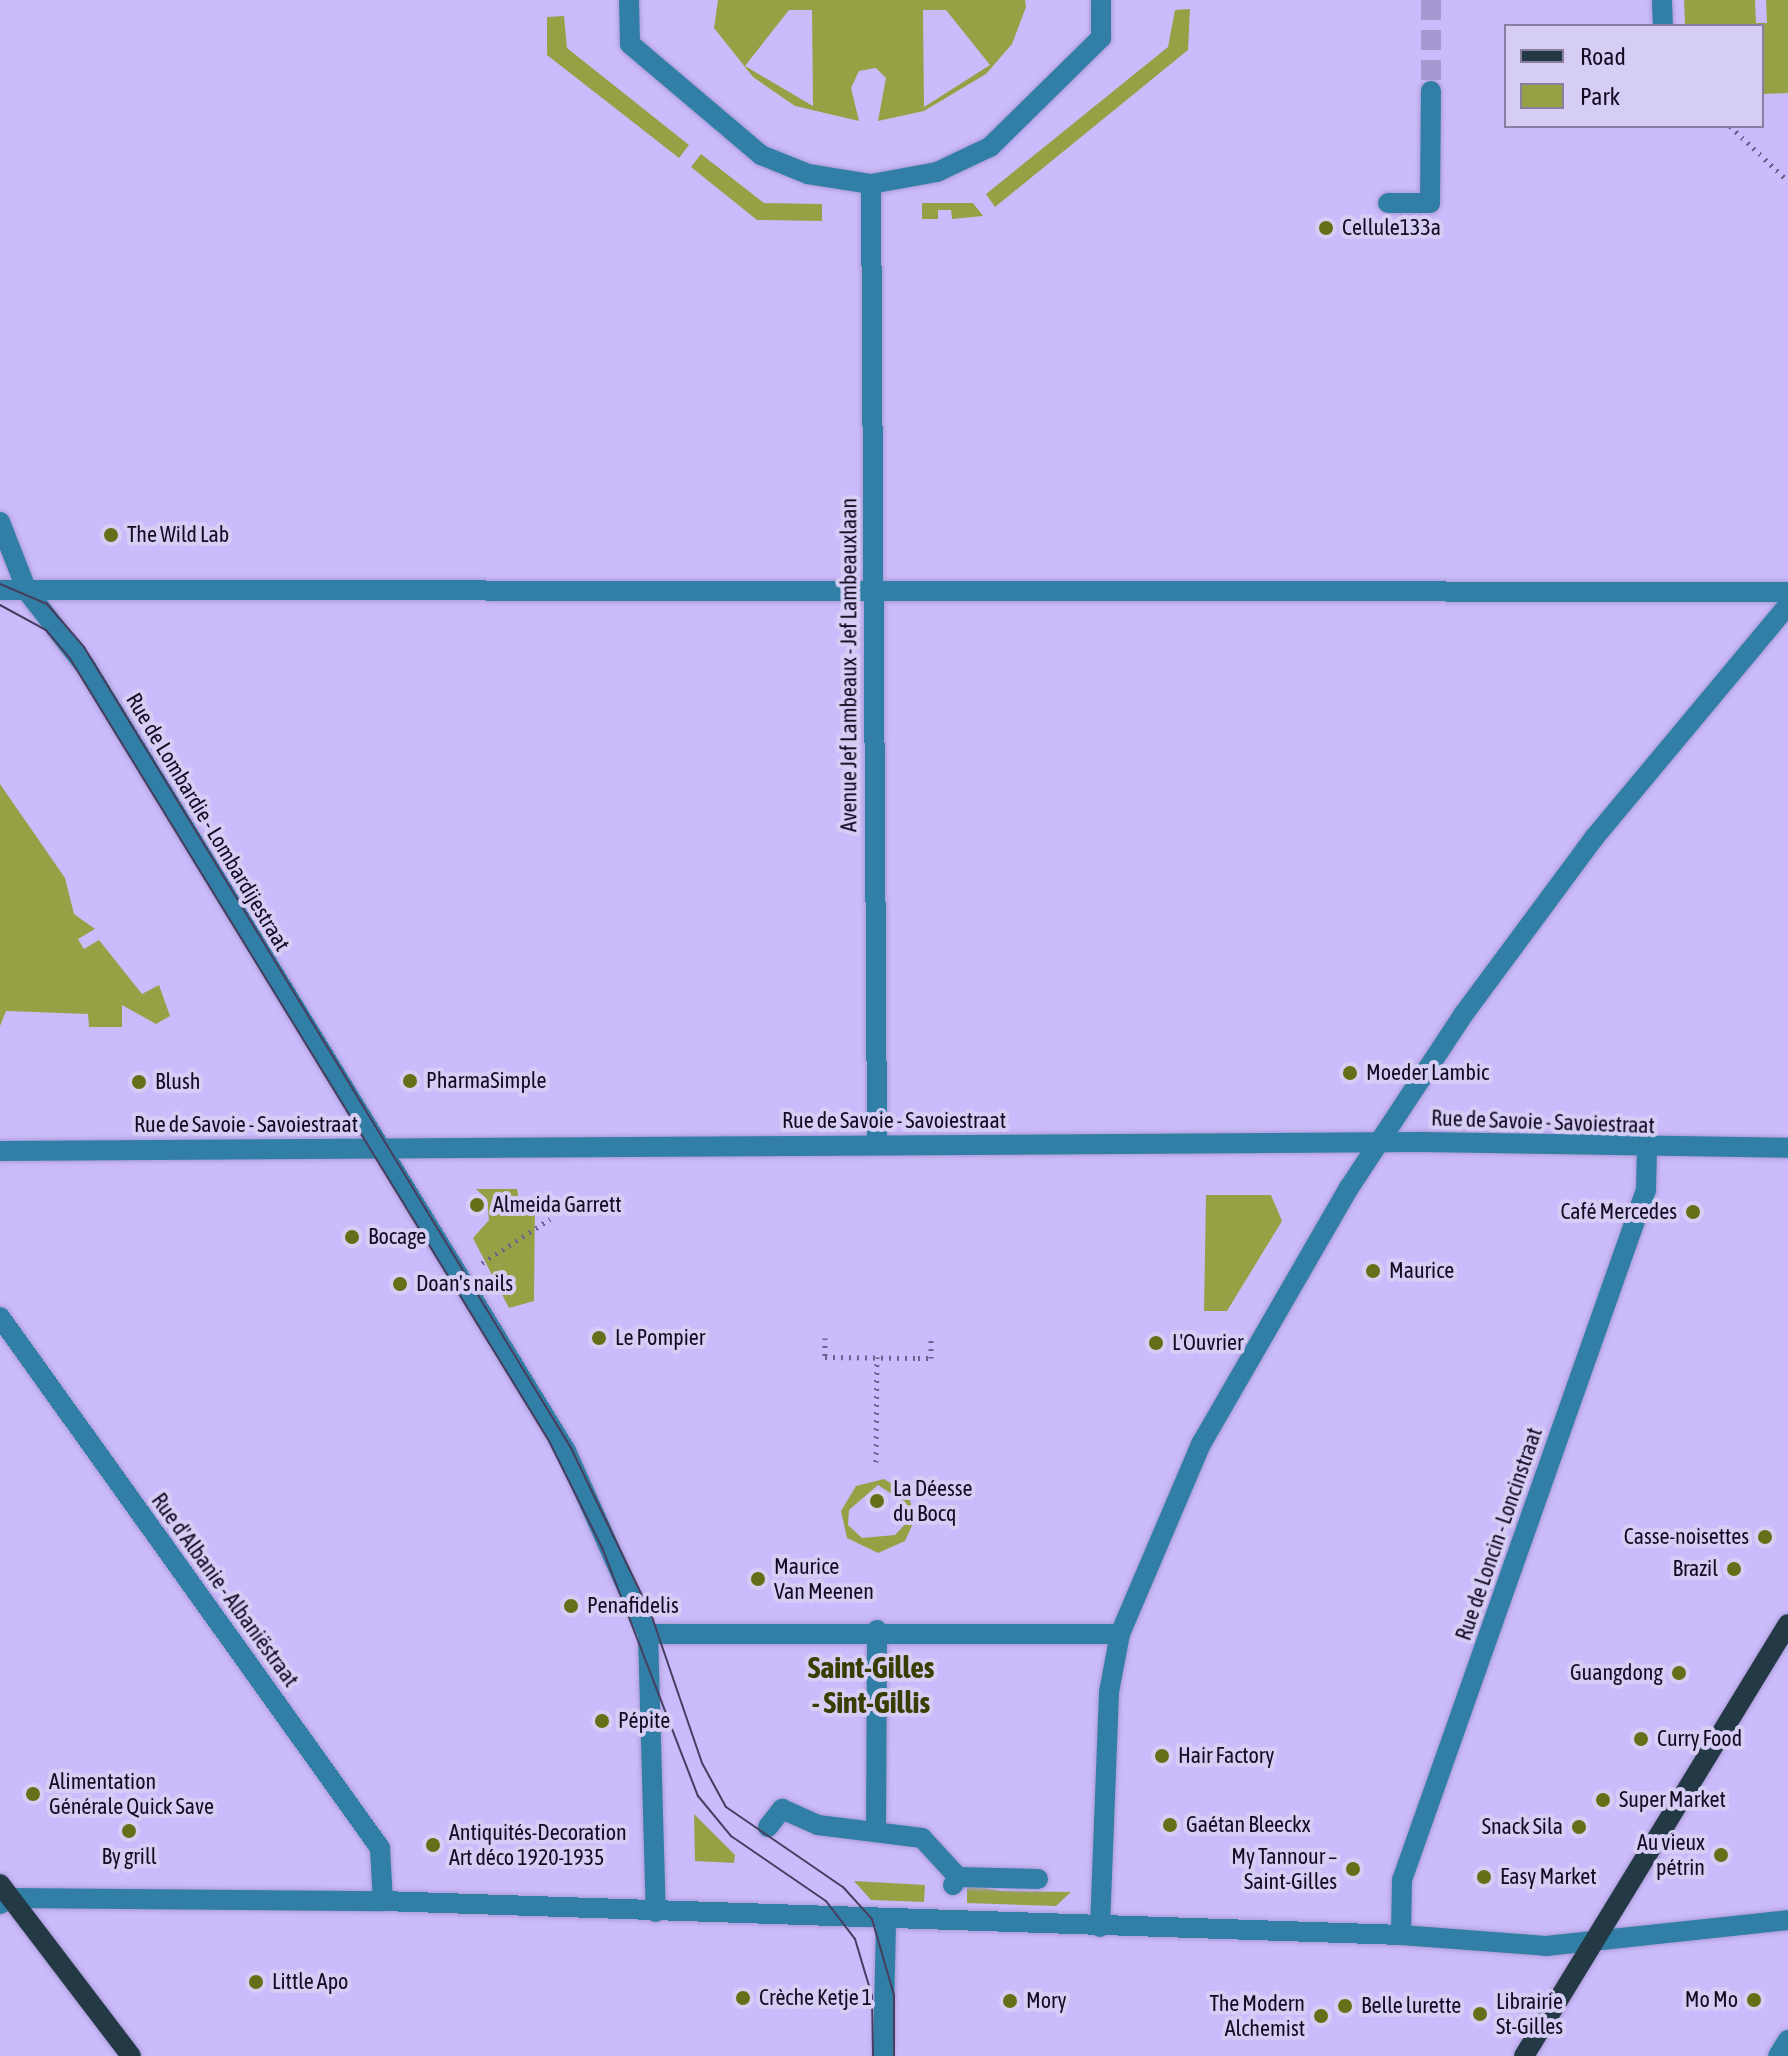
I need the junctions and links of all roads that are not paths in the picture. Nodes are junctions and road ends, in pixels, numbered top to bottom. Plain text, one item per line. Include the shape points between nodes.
1 (629, 0) edge
2 (1101, 0) edge
3 (1662, 0) edge
4 (1663, 24) edge
5 (1431, 91) tunnel mouth
6 (871, 184) junction
7 (1388, 203) dead end
8 (0, 522) edge
9 (872, 588) junction
10 (0, 590) edge
11 (27, 591) junction
12 (1788, 592) edge
13 (1788, 605) edge
14 (1379, 1143) junction
15 (877, 1144) junction
16 (378, 1148) junction
17 (1788, 1148) edge
18 (1647, 1149) junction
19 (0, 1151) edge
20 (0, 1317) edge
21 (1788, 1624) edge
22 (877, 1630) junction
23 (648, 1634) junction
24 (1120, 1634) junction
25 (768, 1827) dead end
26 (876, 1832) junction
27 (1038, 1879) dead end
28 (4, 1896) edge
29 (383, 1901) junction
30 (656, 1912) junction
31 (886, 1919) junction
32 (1788, 1920) edge
33 (1100, 1927) junction
34 (1401, 1935) junction
35 (1593, 1941) junction
36 (1788, 2040) edge
37 (131, 2056) edge
38 (883, 2056) edge
39 (1524, 2056) edge
40 (1778, 2056) edge

1 - 6 street via 630,44 761,155 808,174
2 - 6 street via 1101,38 990,147 937,172
3 - 4 street
5 - 7 street via 1430,203
6 - 9 street, Avenue Jef Lambeaux - Jef Lambeauxlaan
8 - 11 street, Rue de Lombardie - Lombardijestraat
9 - 11 street
9 - 12 street
9 - 15 street, Avenue Jef Lambeaux - Jef Lambeauxlaan
10 - 11 street
11 - 16 street, Rue de Lombardie - Lombardijestraat via 76,652
13 - 14 street via 1594,838
14 - 15 street, Rue de Savoie - Savoiestraat
14 - 18 street, Rue de Savoie - Savoiestraat
14 - 24 street via 1201,1444
15 - 16 street, Rue de Savoie - Savoiestraat
16 - 19 street, Rue de Savoie - Savoiestraat
16 - 23 street, Rue de Lombardie - Lombardijestraat via 566,1451
17 - 18 street, Rue de Savoie - Savoiestraat
18 - 34 street, Rue de Loncin - Loncinstraat via 1646,1190 1402,1880
20 - 29 street, Rue d'Albanie - Albaniëstraat via 380,1848
21 - 35 main road
22 - 23 street
22 - 24 street
22 - 26 street
23 - 30 street
24 - 33 street via 1109,1692
25 - 26 street via 782,1809 818,1825
26 - 27 street via 922,1838 956,1881
28 - 29 street
28 - 37 main road
29 - 30 street
30 - 31 street
31 - 33 street
31 - 38 street
32 - 35 street
33 - 34 street
34 - 35 street via 1546,1946
35 - 39 main road
36 - 40 street

